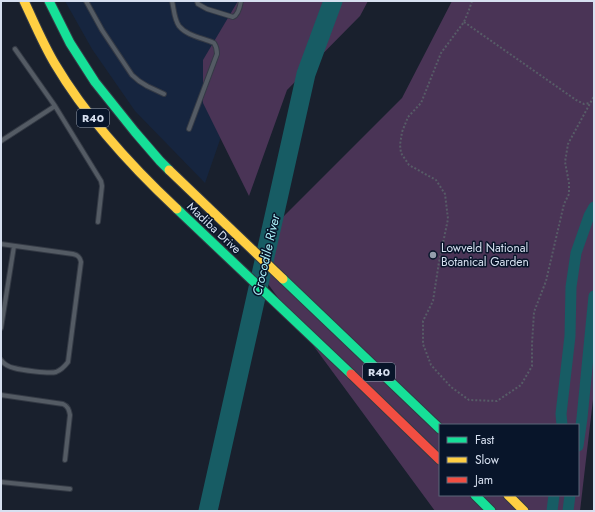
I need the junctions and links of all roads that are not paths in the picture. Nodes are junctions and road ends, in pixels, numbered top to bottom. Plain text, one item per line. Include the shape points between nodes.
1 (24, 1) edge
2 (50, 1) edge
3 (86, 1) edge
4 (172, 1) edge
5 (197, 1) edge
6 (242, 1) edge
7 (15, 49) dead end
8 (164, 94) dead end
9 (54, 106) junction
10 (189, 129) dead end
11 (1, 141) edge
12 (98, 222) dead end
13 (1, 244) edge
14 (14, 246) junction
15 (1, 328) edge
16 (1, 360) edge
17 (1, 395) edge
18 (439, 428) edge
19 (439, 459) edge
20 (65, 460) dead end
21 (1, 482) edge
22 (70, 489) dead end
23 (476, 496) edge
24 (509, 496) edge
25 (491, 511) edge
26 (524, 511) edge

1 - 19 main road, Madiba Drive / R40 via 60,72 102,130 133,165
2 - 18 main road, Madiba Drive / R40 via 65,33 94,81 151,151
3 - 8 lane via 132,75
4 - 10 lane via 179,26 192,35 214,43 217,50
5 - 6 lane via 207,9 234,17
7 - 9 lane
9 - 11 lane
9 - 12 lane via 101,181
13 - 14 lane
14 - 15 lane
14 - 16 lane via 73,254 77,255 81,262 68,362 60,370 48,373 14,368
17 - 20 lane via 67,406 70,415
21 - 22 lane
23 - 25 main road
24 - 26 main road

